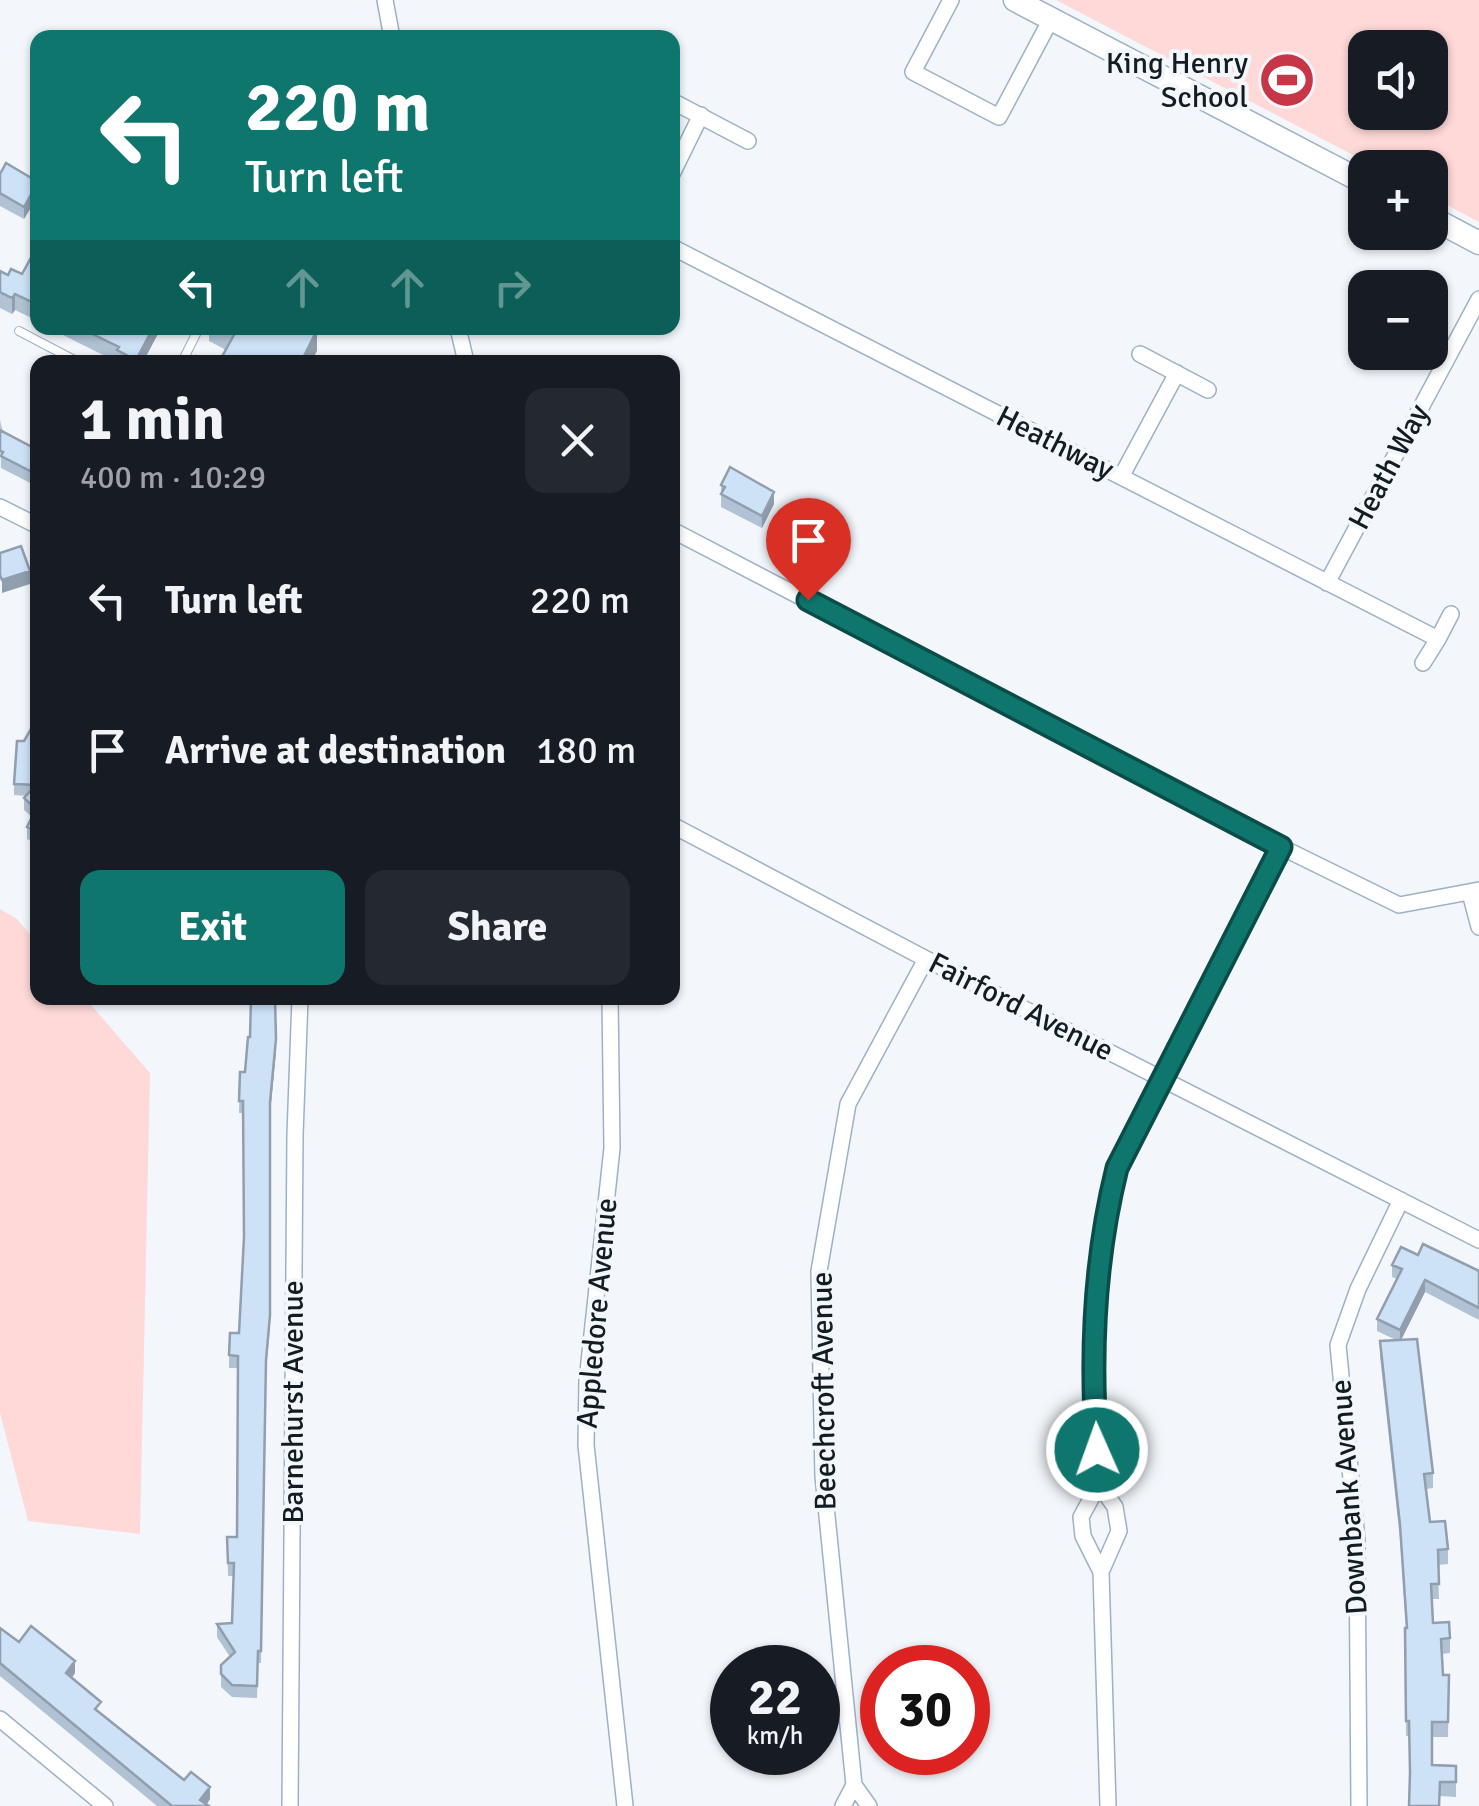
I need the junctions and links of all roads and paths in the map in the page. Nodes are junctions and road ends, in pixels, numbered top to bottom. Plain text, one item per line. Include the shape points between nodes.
1 (385, 0) edge
2 (951, 0) edge
3 (1015, 0) edge
4 (1051, 19) junction
5 (391, 30) edge
6 (680, 105) edge
7 (701, 115) junction
8 (748, 142) dead end
9 (680, 158) edge
10 (1348, 173) edge
11 (1448, 226) edge
12 (1479, 242) edge
13 (680, 251) edge
14 (1479, 298) edge
15 (18, 331) dead end
16 (1140, 354) dead end
17 (64, 355) edge
18 (1177, 372) junction
19 (1208, 390) dead end
20 (1121, 477) junction
21 (0, 506) edge
22 (30, 522) edge
23 (680, 534) edge
24 (1327, 583) junction
25 (1451, 614) dead end
26 (1438, 639) junction
27 (1423, 663) dead end
28 (680, 829) edge
29 (1281, 847) junction
30 (1474, 892) edge
31 (1479, 927) edge
32 (926, 959) junction
33 (300, 1005) edge
34 (610, 1005) edge
35 (1162, 1078) junction
36 (1401, 1200) junction
37 (1479, 1240) edge
38 (1099, 1484) junction
39 (1101, 1572) junction
40 (0, 1719) edge
41 (854, 1784) junction
42 (105, 1806) edge
43 (290, 1806) edge
44 (625, 1806) edge
45 (843, 1806) edge
46 (868, 1806) edge
47 (1108, 1806) edge
48 (1359, 1806) edge

1 - 5 street
2 - 4 street via 914,72 999,117
3 - 4 street
4 - 10 street
6 - 7 street
7 - 8 street
7 - 9 street
11 - 12 street
13 - 20 street, Heathway
14 - 24 street, Heath Way
15 - 17 lane
16 - 18 street
18 - 19 street
18 - 20 street
20 - 24 street, Heathway
21 - 22 street
23 - 29 street
24 - 26 street, Heathway
25 - 26 street
26 - 27 street
28 - 32 street, Fairford Avenue
29 - 30 street via 1399,905
29 - 35 street
30 - 31 street
32 - 35 street, Fairford Avenue
32 - 41 street, Beechcroft Avenue via 848,1104 818,1271 823,1476
33 - 43 street, Barnehurst Avenue
34 - 44 street, Appledore Avenue via 612,1148 586,1445
35 - 36 street, Fairford Avenue
35 - 38 street via 1117,1168 1103,1223 1095,1313
36 - 37 street, Fairford Avenue
36 - 48 street, Downbank Avenue via 1338,1345 1357,1540
38 - 39 street via 1081,1517
38 - 39 street via 1115,1507 1119,1531
39 - 47 street
40 - 42 street
41 - 45 street
41 - 46 street, Beechcroft Avenue

